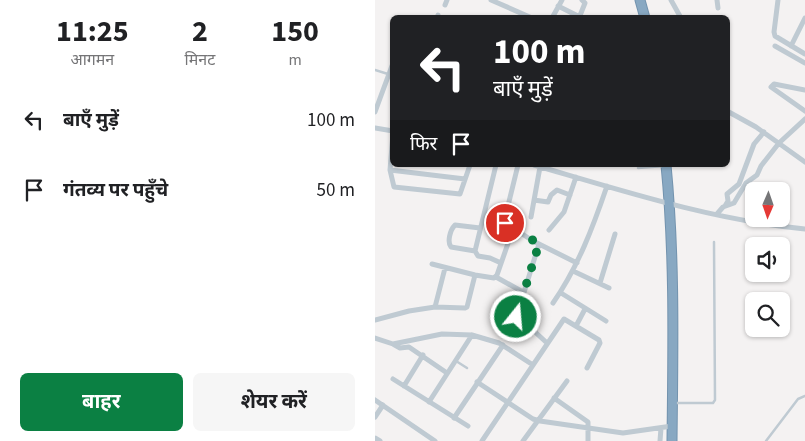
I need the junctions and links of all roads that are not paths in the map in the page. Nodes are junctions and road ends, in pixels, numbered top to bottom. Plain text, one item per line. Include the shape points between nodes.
1 (491, 0) edge
2 (562, 0) edge
3 (582, 0) edge
4 (640, 0) edge
5 (671, 0) edge
6 (717, 0) edge
7 (778, 0) edge
8 (499, 2) edge
9 (559, 6) junction
10 (718, 8) dead end
11 (526, 15) edge
12 (554, 15) edge
13 (576, 15) edge
14 (581, 15) edge
15 (644, 15) edge
16 (679, 15) edge
17 (805, 18) edge
18 (775, 46) dead end
19 (791, 46) junction
20 (805, 54) edge
21 (805, 63) edge
22 (375, 70) edge
23 (390, 70) edge
24 (388, 74) junction
25 (805, 90) edge
26 (805, 111) edge
27 (375, 112) edge
28 (730, 113) edge
29 (805, 119) edge
30 (803, 126) edge
31 (375, 128) edge
32 (390, 132) edge
33 (763, 132) junction
34 (779, 143) junction
35 (805, 162) edge
36 (390, 167) edge
37 (469, 167) edge
38 (496, 167) edge
39 (517, 167) edge
40 (537, 167) edge
41 (541, 167) edge
42 (647, 167) edge
43 (666, 167) edge
44 (638, 168) dead end
45 (390, 170) junction
46 (576, 177) junction
47 (465, 179) junction
48 (607, 186) junction
49 (570, 194) junction
50 (534, 200) junction
51 (670, 204) junction
52 (725, 206) junction
53 (717, 214) junction
54 (531, 217) dead end
55 (480, 228) junction
56 (513, 229) junction
57 (805, 229) edge
58 (549, 230) dead end
59 (615, 234) dead end
60 (714, 242) dead end
61 (539, 244) junction
62 (475, 251) junction
63 (501, 263) junction
64 (432, 264) dead end
65 (577, 264) junction
66 (445, 268) junction
67 (573, 271) junction
68 (475, 275) junction
69 (496, 277) junction
70 (599, 284) junction
71 (609, 288) dead end
72 (523, 292) junction
73 (561, 293) junction
74 (553, 303) dead end
75 (435, 307) junction
76 (585, 309) junction
77 (375, 320) edge
78 (606, 321) dead end
79 (576, 326) junction
80 (472, 335) junction
81 (375, 338) edge
82 (547, 343) junction
83 (393, 344) junction
84 (503, 345) junction
85 (423, 355) junction
86 (455, 361) junction
87 (533, 365) junction
88 (467, 368) dead end
89 (587, 368) dead end
90 (447, 373) junction
91 (393, 379) dead end
92 (567, 381) dead end
93 (477, 382) junction
94 (404, 386) junction
95 (805, 396) edge
96 (554, 398) junction
97 (375, 400) edge
98 (429, 402) junction
99 (508, 403) junction
100 (673, 403) junction
101 (383, 406) junction
102 (375, 418) edge
103 (454, 418) junction
104 (537, 420) junction
105 (468, 426) dead end
106 (672, 426) junction
107 (589, 428) junction
108 (661, 428) junction
109 (375, 438) edge
110 (380, 441) edge
111 (435, 441) edge
112 (481, 441) edge
113 (523, 441) edge
114 (588, 441) edge
115 (660, 441) edge
116 (672, 441) edge
117 (766, 441) edge

1 - 8 street
2 - 9 street
3 - 14 street via 585,3
4 - 15 highway
5 - 16 street
6 - 10 street
7 - 19 street via 775,36
8 - 11 street
9 - 12 street
9 - 13 street
17 - 19 street
18 - 21 street
19 - 20 street
22 - 24 lane
23 - 24 street
24 - 27 street
25 - 26 street via 774,84 771,87
28 - 33 street
29 - 30 street
30 - 34 street
31 - 32 street
33 - 34 street
33 - 52 street via 753,144 739,184 727,194
34 - 35 street
34 - 52 street via 734,203
36 - 45 street
37 - 47 street
38 - 55 street
39 - 56 street via 503,220
40 - 50 street
41 - 46 street
42 - 44 lane
43 - 51 highway
45 - 47 street
45 - 47 street via 394,187 458,195
46 - 48 street
46 - 49 street
48 - 51 street
48 - 65 street
49 - 50 street via 557,190 548,202
49 - 58 street via 562,214
50 - 54 street
51 - 53 street
51 - 100 highway
52 - 53 street
53 - 57 street
55 - 62 street
55 - 62 street via 455,225 449,242 451,247
56 - 61 street
56 - 63 street
59 - 70 street
60 - 100 lane via 715,400 713,403
61 - 65 street
61 - 72 street
62 - 63 street via 478,256
63 - 69 street
64 - 66 street
65 - 67 street
66 - 68 street
66 - 75 street
67 - 70 street
67 - 73 street
68 - 69 street
68 - 75 street via 465,308
69 - 72 street
70 - 71 street
72 - 82 street via 516,318
73 - 74 street
73 - 76 street
75 - 77 street
76 - 78 street
76 - 79 street
79 - 82 street via 565,319
79 - 89 street via 600,343
80 - 83 street via 442,334
80 - 84 street
80 - 86 street
81 - 83 street
82 - 87 street
83 - 85 street via 400,348 409,346
84 - 87 street
84 - 93 street
85 - 90 street
85 - 94 street
86 - 88 lane
86 - 90 street
87 - 99 street
90 - 98 street
91 - 94 street
92 - 96 street
93 - 99 street
93 - 103 street
94 - 98 street
95 - 117 lane via 798,399
96 - 104 street
96 - 107 street via 587,421
97 - 101 street
98 - 103 street
99 - 104 street
99 - 112 street
100 - 106 highway
101 - 102 street
101 - 111 street
103 - 105 street
104 - 107 street
104 - 113 street
106 - 108 street
106 - 116 highway
107 - 108 street via 623,432
107 - 114 street
108 - 115 street
109 - 110 street

